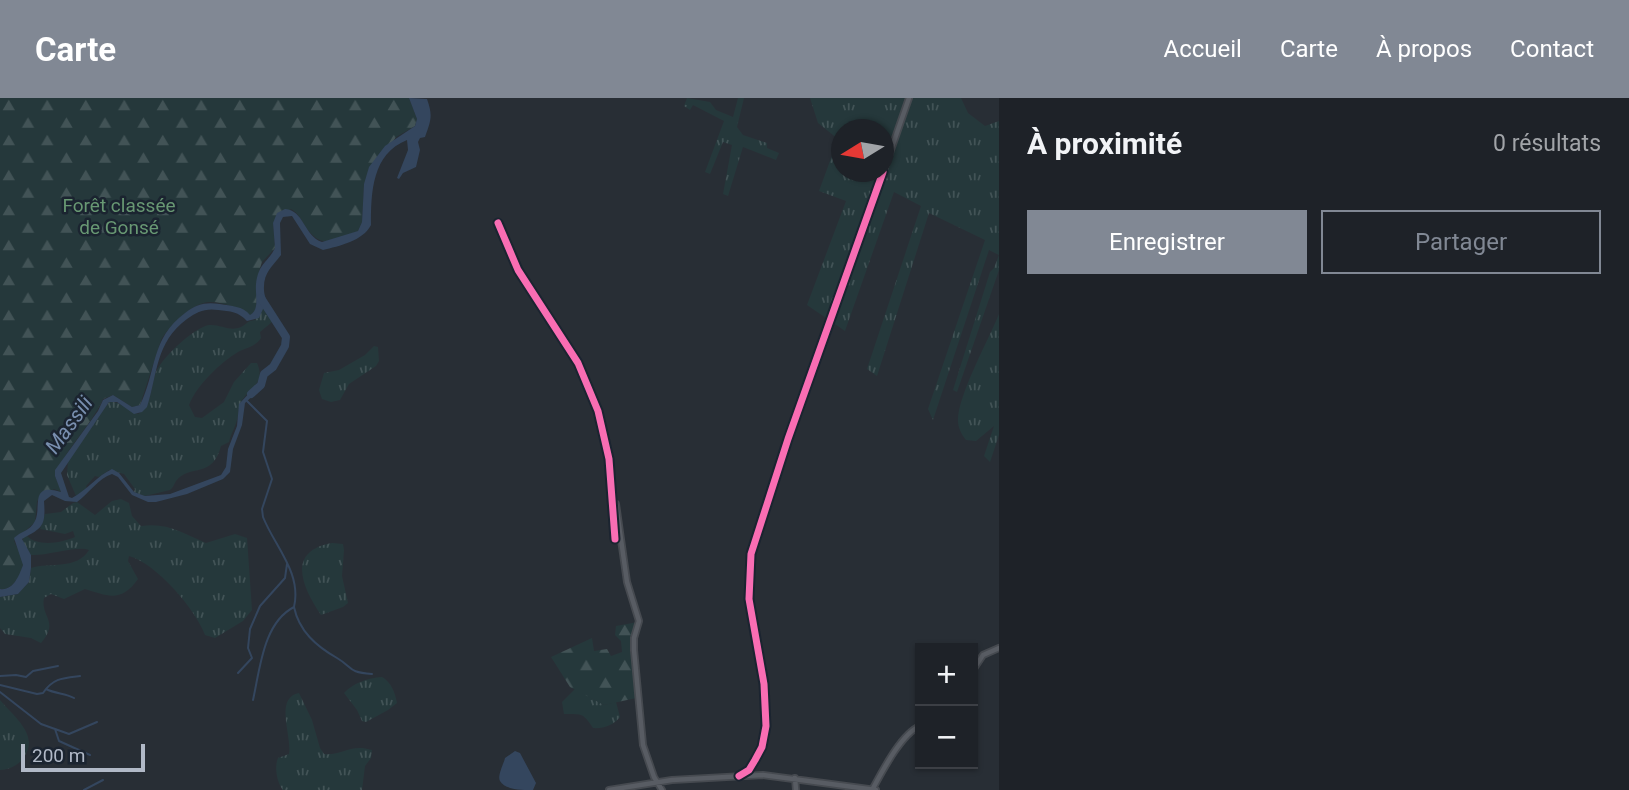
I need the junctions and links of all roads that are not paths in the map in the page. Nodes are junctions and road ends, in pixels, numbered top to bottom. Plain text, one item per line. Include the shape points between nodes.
1 (909, 98) edge
2 (894, 140) edge
3 (879, 182) edge
4 (498, 223) dead end
5 (615, 496) dead end
6 (615, 539) dead end
7 (999, 648) edge
8 (978, 663) edge
9 (915, 728) edge
10 (739, 776) junction
11 (795, 778) junction
12 (657, 782) junction
13 (616, 789) edge
14 (609, 790) edge
15 (662, 790) edge
16 (796, 790) edge
17 (873, 790) edge

1 - 2 street
3 - 10 street via 751,554 749,599 764,684 766,726 755,760
4 - 6 street via 518,271 578,363 598,411 609,460
5 - 12 street via 627,582 639,621 634,650 643,745
7 - 8 street
9 - 17 street via 890,758
10 - 11 street
10 - 12 street
11 - 16 street
11 - 17 street
12 - 13 street
12 - 15 street
13 - 14 street

